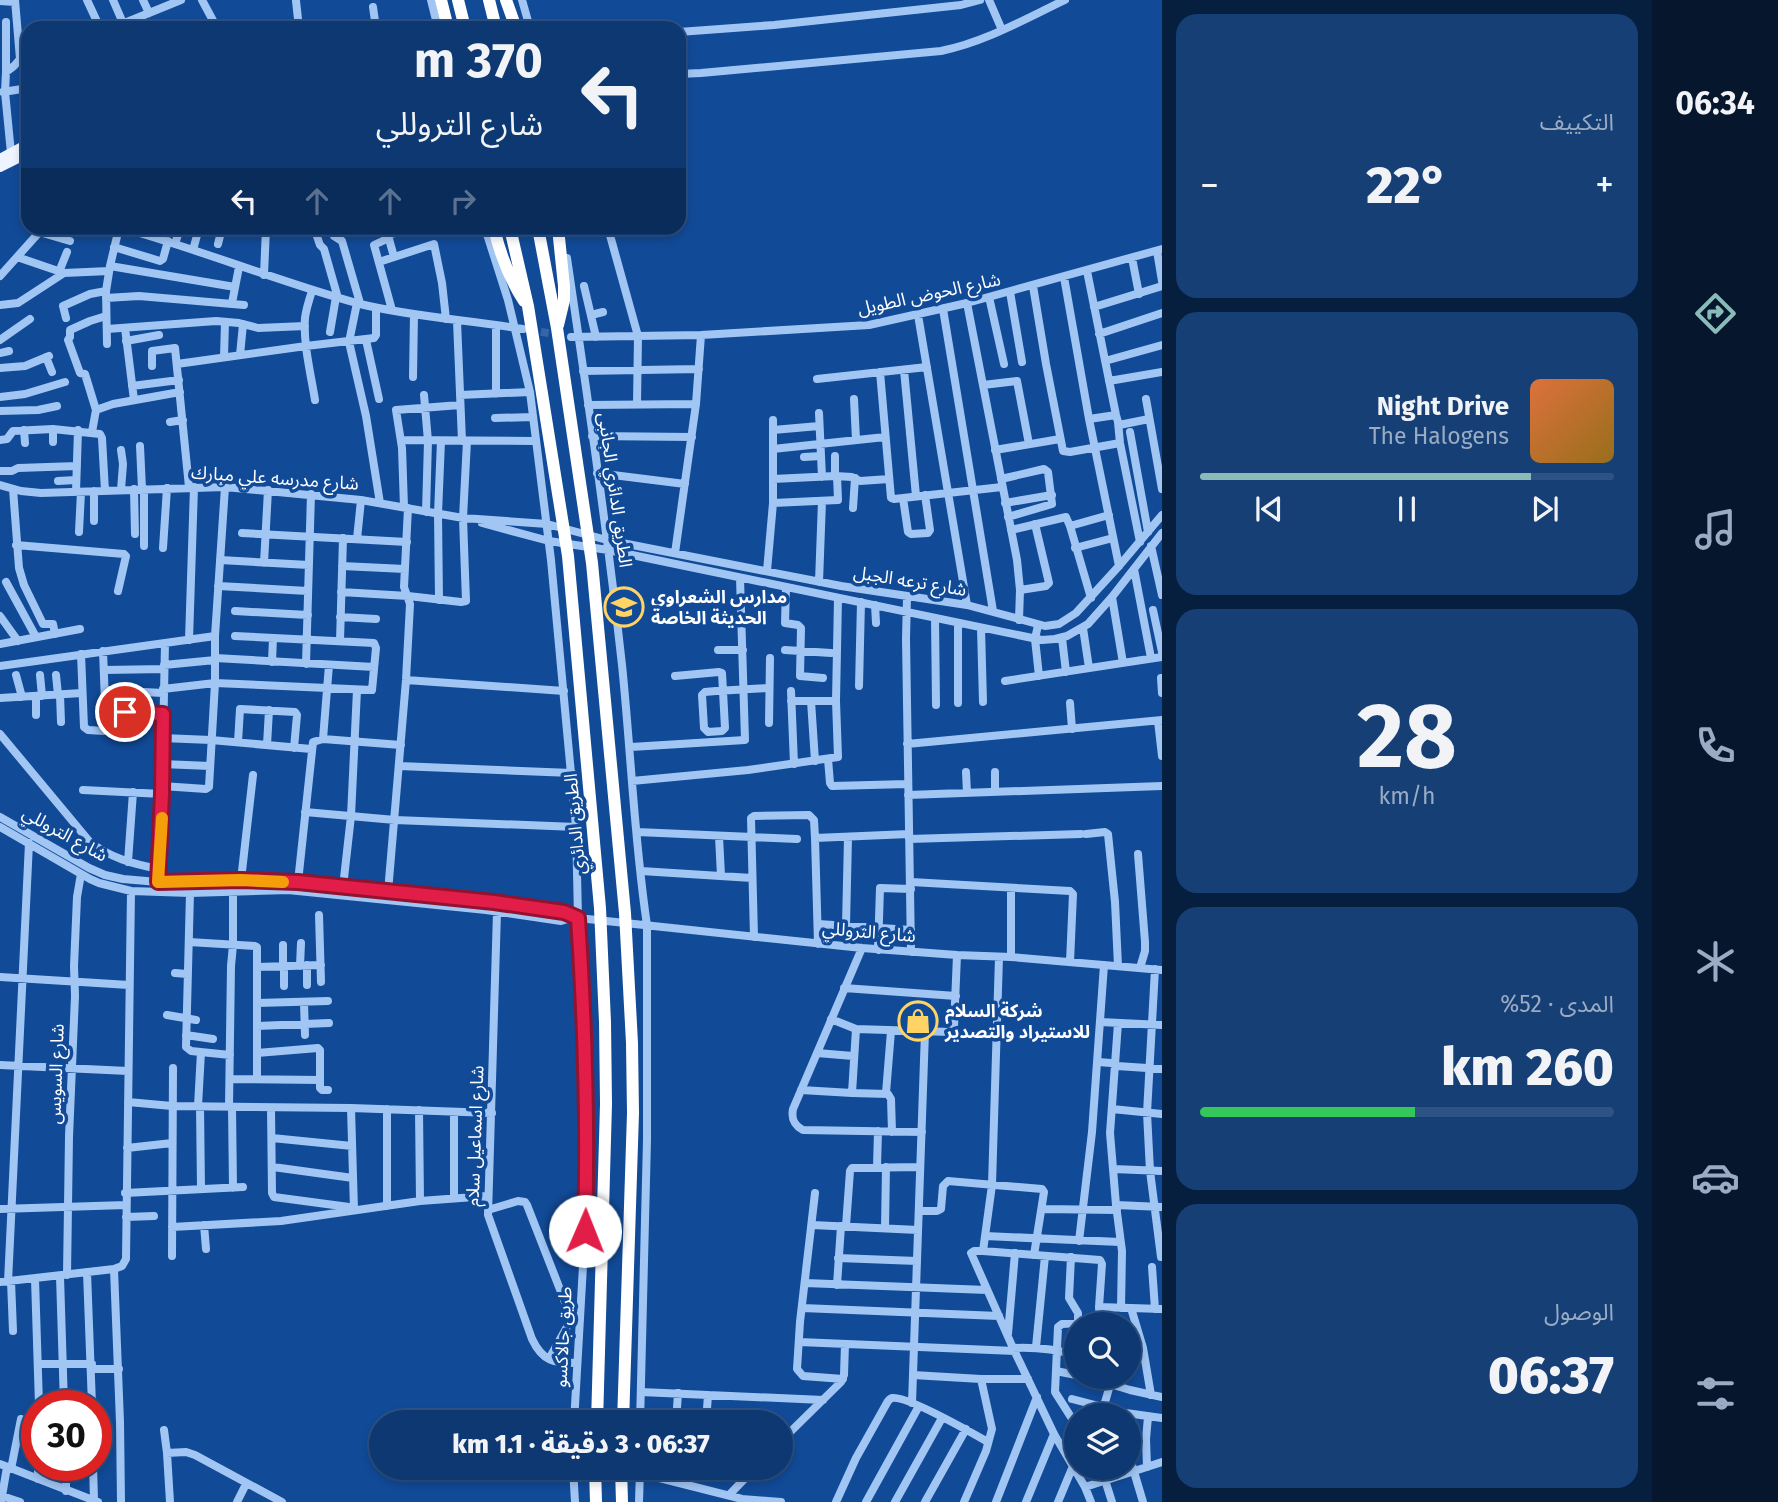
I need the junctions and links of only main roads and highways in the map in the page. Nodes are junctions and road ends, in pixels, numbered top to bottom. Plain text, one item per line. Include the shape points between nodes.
1 (441, 0) edge
2 (458, 0) edge
3 (489, 0) edge
4 (506, 0) edge
5 (446, 21) edge
6 (463, 21) edge
7 (494, 21) edge
8 (514, 21) edge
9 (21, 148) edge
10 (21, 156) edge
11 (0, 159) edge
12 (0, 167) edge
13 (496, 235) edge
14 (512, 235) edge
15 (539, 235) edge
16 (560, 235) edge
17 (528, 306) junction
18 (557, 328) junction
19 (597, 1410) edge
20 (622, 1410) edge
21 (595, 1480) edge
22 (621, 1480) edge
23 (596, 1502) edge
24 (622, 1502) edge

1 - 5 highway
2 - 6 highway
3 - 7 highway
4 - 8 highway
9 - 11 main road
10 - 12 main road
13 - 17 highway via 513,285
14 - 17 highway, الطريق الدائري
15 - 18 highway
16 - 18 highway via 564,300
17 - 19 highway, الطريق الدائري via 568,556 600,908 606,1131
18 - 20 highway via 592,563 625,913 633,1113
21 - 23 highway
22 - 24 highway

